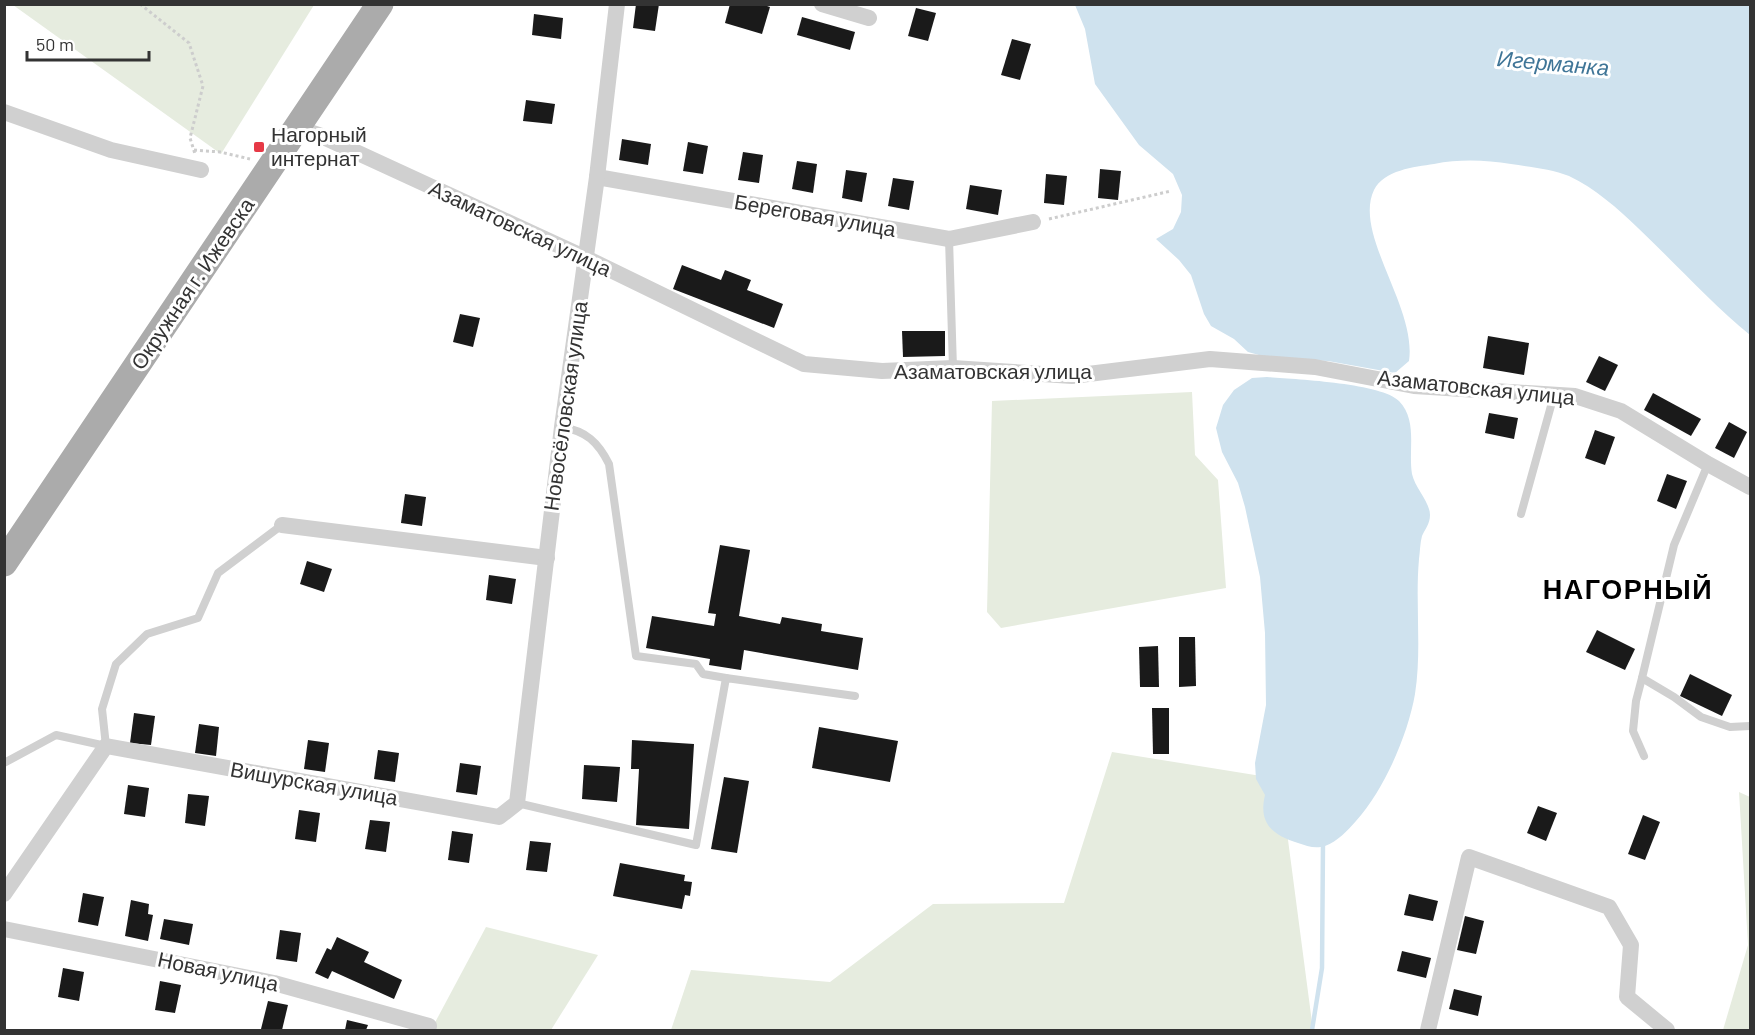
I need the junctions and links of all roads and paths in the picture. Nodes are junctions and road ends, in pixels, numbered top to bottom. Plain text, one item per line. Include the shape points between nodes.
1 (140, 4) edge
2 (380, 4) edge
3 (617, 4) edge
4 (822, 4) edge
5 (869, 18) dead end
6 (4, 112) edge
7 (298, 128) junction
8 (201, 170) joint
9 (597, 177) junction
10 (1171, 191) dead end
11 (1033, 222) joint
12 (949, 239) junction
13 (586, 258) junction
14 (953, 368) junction
15 (1554, 395) junction
16 (562, 427) junction
17 (1708, 464) junction
18 (1750, 487) edge
19 (1521, 514) dead end
20 (282, 525) joint
21 (547, 558) junction
22 (4, 563) edge
23 (726, 678) junction
24 (1642, 678) junction
25 (855, 696) dead end
26 (1750, 726) edge
27 (106, 746) junction
28 (1644, 756) dead end
29 (4, 763) edge
30 (517, 803) junction
31 (4, 894) edge
32 (4, 929) edge
33 (429, 1026) dead end
34 (1428, 1030) edge
35 (1667, 1030) edge

1 - 8 path via 189,43 202,86 190,138
2 - 7 main road, Окружная г. Ижевска
3 - 9 street, Новосёловская улица
4 - 5 street
6 - 8 street via 111,150
7 - 13 street, Азаматовская улица
7 - 22 main road, Окружная г. Ижевска
9 - 12 street, Береговая улица
9 - 13 street, Новосёловская улица
10 - 11 path
11 - 12 street, Береговая улица
12 - 14 lane
13 - 14 street, Азаматовская улица via 804,364 882,371
13 - 16 street, Новосёловская улица
14 - 15 street, Азаматовская улица via 1072,376 1210,359 1315,367 1414,386
15 - 17 street, Азаматовская улица via 1575,396 1621,411
15 - 19 lane
16 - 21 street, Новосёловская улица
16 - 23 lane via 578,430 601,447 609,464 636,656 696,664 703,674
17 - 18 street, Азаматовская улица
17 - 24 lane via 1674,545
20 - 21 street
20 - 27 lane via 218,573 198,618 147,634 116,664 102,709
21 - 30 street, Новосёловская улица
23 - 25 lane
23 - 30 lane via 696,845
24 - 26 lane via 1701,717 1730,727
24 - 28 lane via 1633,731
27 - 29 lane via 56,735
27 - 30 street, Вишурская улица via 499,817
27 - 31 street
32 - 33 street, Новая улица via 274,983
34 - 35 street via 1468,857 1609,907 1631,945 1627,997

